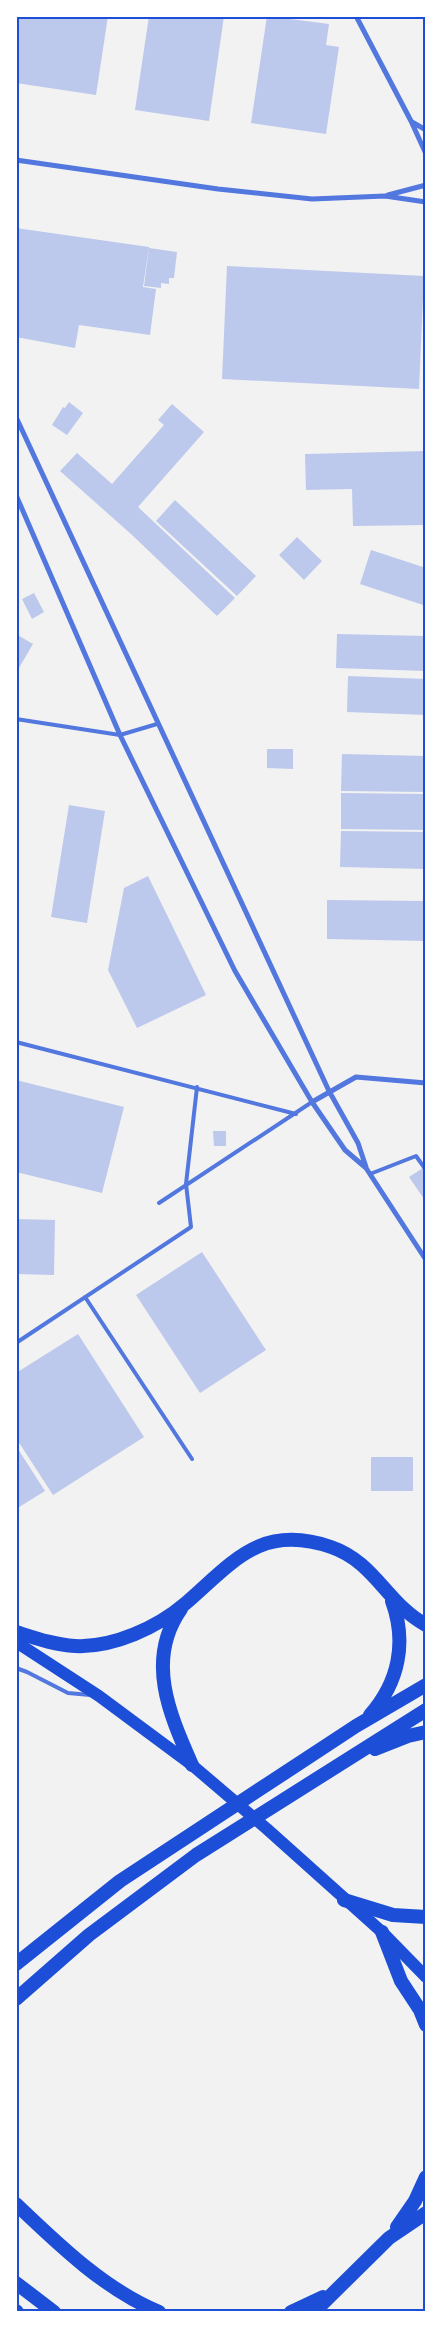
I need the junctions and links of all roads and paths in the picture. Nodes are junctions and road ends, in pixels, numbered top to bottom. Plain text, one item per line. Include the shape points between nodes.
1 (356, 16) edge
2 (411, 121) junction
3 (426, 130) edge
4 (426, 154) edge
5 (16, 160) edge
6 (426, 185) edge
7 (385, 196) junction
8 (426, 202) edge
9 (16, 417) edge
10 (16, 495) edge
11 (16, 719) edge
12 (157, 724) junction
13 (120, 735) junction
14 (16, 1042) edge
15 (426, 1083) edge
16 (196, 1087) junction
17 (329, 1091) junction
18 (312, 1102) junction
19 (296, 1114) junction
20 (366, 1168) junction
21 (426, 1170) edge
22 (370, 1174) junction
23 (186, 1184) junction
24 (159, 1203) dead end
25 (426, 1260) edge
26 (85, 1297) junction
27 (16, 1342) edge
28 (192, 1459) dead end
29 (391, 1598) junction
30 (186, 1602) junction
31 (426, 1625) edge
32 (16, 1632) edge
33 (16, 1642) edge
34 (16, 1668) edge
35 (426, 1685) edge
36 (99, 1696) junction
37 (426, 1710) edge
38 (356, 1726) junction
39 (426, 1732) edge
40 (192, 1765) junction
41 (337, 1765) junction
42 (344, 1900) junction
43 (426, 1917) edge
44 (382, 1932) junction
45 (89, 1935) junction
46 (16, 1964) edge
47 (426, 1976) edge
48 (16, 2000) edge
49 (16, 2010) edge
50 (426, 2024) edge
51 (426, 2177) edge
52 (16, 2204) edge
53 (426, 2213) edge
54 (389, 2238) junction
55 (347, 2281) junction
56 (16, 2283) edge
57 (54, 2312) edge
58 (160, 2312) edge
59 (291, 2312) edge
60 (314, 2312) edge

1 - 2 street
2 - 3 street
2 - 4 street
5 - 7 street via 312,199
6 - 7 street
7 - 8 street
9 - 12 street
10 - 13 street
11 - 13 lane
12 - 13 lane
12 - 17 street
13 - 18 street via 235,971
14 - 16 lane
15 - 17 street via 356,1077
16 - 19 lane
16 - 23 lane
17 - 18 street
17 - 20 street via 358,1143
18 - 19 lane
18 - 20 street via 345,1150
19 - 23 lane
20 - 22 street
21 - 22 lane via 416,1156
22 - 25 street
23 - 24 lane
23 - 26 lane via 191,1228
26 - 27 lane
26 - 28 lane
29 - 30 highway via 372,1572 346,1553 318,1543 288,1540 245,1552
29 - 31 highway
29 - 38 highway via 399,1624 397,1666 378,1706
30 - 32 highway via 139,1631 92,1644 75,1646
30 - 40 highway via 167,1638 162,1678 172,1719
33 - 36 main road
34 - 36 lane via 68,1693
35 - 38 highway
36 - 40 main road
37 - 41 highway
38 - 46 highway via 120,1881
39 - 41 highway via 408,1736
40 - 42 main road
41 - 45 highway via 196,1855
42 - 43 highway via 393,1915
42 - 44 main road
44 - 47 main road
44 - 50 highway via 400,1980
45 - 48 highway
45 - 49 highway
51 - 54 highway via 415,2201
52 - 58 highway via 48,2235 123,2295
53 - 54 highway
54 - 55 highway
55 - 59 highway
55 - 60 highway
56 - 57 highway

